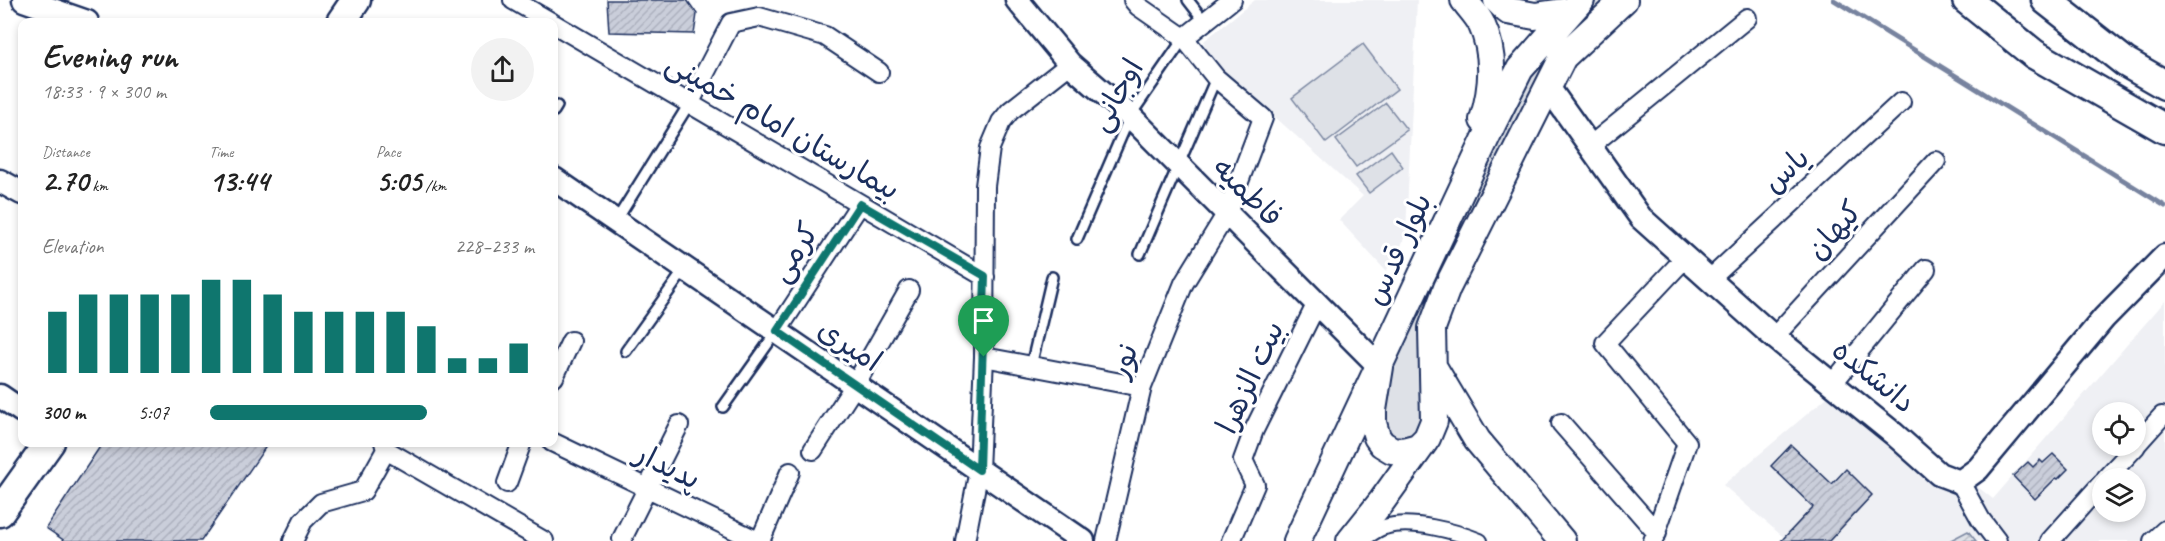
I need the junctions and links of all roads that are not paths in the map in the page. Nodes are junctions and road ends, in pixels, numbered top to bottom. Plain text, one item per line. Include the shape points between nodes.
1 (24, 0) edge
2 (356, 0) edge
3 (513, 0) edge
4 (1017, 0) edge
5 (1133, 0) edge
6 (1188, 0) edge
7 (1232, 0) edge
8 (1464, 0) edge
9 (1497, 0) edge
10 (1624, 0) edge
11 (1967, 0) edge
12 (2046, 0) edge
13 (1575, 5) edge
14 (76, 18) edge
15 (344, 18) edge
16 (544, 18) edge
17 (1747, 18) dead end
18 (1204, 22) junction
19 (558, 27) edge
20 (1184, 38) junction
21 (1070, 64) junction
22 (879, 72) dead end
23 (1216, 78) junction
24 (2165, 85) edge
25 (1548, 87) junction
26 (1901, 102) dead end
27 (689, 104) junction
28 (1131, 116) junction
29 (2165, 129) edge
30 (1590, 146) junction
31 (1936, 161) dead end
32 (1179, 165) junction
33 (0, 181) edge
34 (558, 181) edge
35 (1467, 181) junction
36 (18, 191) edge
37 (860, 204) junction
38 (1227, 213) junction
39 (616, 221) junction
40 (1077, 239) dead end
41 (1140, 254) dead end
42 (2165, 256) edge
43 (1685, 258) junction
44 (685, 268) junction
45 (1926, 269) dead end
46 (985, 276) junction
47 (1052, 277) dead end
48 (1709, 280) junction
49 (909, 290) dead end
50 (1317, 303) junction
51 (777, 331) junction
52 (1774, 337) junction
53 (571, 341) dead end
54 (626, 351) dead end
55 (984, 357) junction
56 (1431, 364) junction
57 (1031, 366) junction
58 (1380, 367) junction
59 (558, 369) edge
60 (1832, 384) junction
61 (855, 385) junction
62 (1142, 387) junction
63 (0, 396) edge
64 (723, 407) dead end
65 (18, 408) edge
66 (2162, 416) dead end
67 (1561, 423) dead end
68 (679, 425) dead end
69 (2146, 434) edge
70 (1427, 438) junction
71 (558, 445) edge
72 (46, 447) edge
73 (385, 447) edge
74 (387, 447) edge
75 (520, 447) edge
76 (813, 450) dead end
77 (2126, 456) edge
78 (2115, 468) edge
79 (979, 470) junction
80 (790, 472) dead end
81 (1960, 482) junction
82 (507, 483) dead end
83 (647, 488) junction
84 (2092, 494) edge
85 (0, 512) edge
86 (2165, 531) edge
87 (1655, 537) edge
88 (622, 538) dead end
89 (293, 541) edge
90 (543, 541) edge
91 (759, 541) edge
92 (965, 541) edge
93 (1083, 541) edge
94 (1106, 541) edge
95 (1231, 541) edge
96 (1297, 541) edge
97 (1350, 541) edge
98 (1360, 541) edge
99 (1480, 541) edge
100 (1562, 541) edge
101 (1997, 541) edge
102 (2050, 541) edge
103 (2153, 541) edge

1 - 14 street
2 - 15 main road
3 - 16 street, بیمارستان امام خمینی
4 - 21 street, فاطمیه
5 - 20 street
6 - 18 lane
7 - 18 street, اوجانی
8 - 35 main road via 1480,22 1492,62 1490,96
9 - 13 main road via 1508,11 1535,16
10 - 25 main road, بلوار قدس via 1563,57
11 - 29 main road via 2034,54
12 - 24 main road via 2125,62
13 - 35 main road, بلوار قدس via 1520,69
17 - 30 street
18 - 20 street, اوجانی
19 - 27 street, بیمارستان امام خمینی
20 - 23 street
20 - 28 lane, اوجانی
21 - 28 street, فاطمیه
21 - 46 street via 1010,111 996,133 985,186
22 - 27 street via 825,36 759,17 731,23
23 - 32 lane
23 - 38 street, نور via 1263,118
25 - 30 street, دانشکده
25 - 56 main road, بلوار قدس via 1447,288 1432,328
26 - 48 street, یاس
27 - 37 street, بیمارستان امام خمینی
27 - 39 lane
28 - 32 street, فاطمیه
28 - 40 lane, اوجانی
30 - 43 street, دانشکده via 1641,219
31 - 52 street, کیهان
32 - 38 street, فاطمیه
32 - 41 lane
33 - 36 street
34 - 39 street, امیری
35 - 58 main road, بلوار قدس
37 - 46 street, بیمارستان امام خمینی
37 - 51 street, کرمی
38 - 50 street, فاطمیه
38 - 62 street, نور via 1184,283
39 - 44 street, امیری
42 - 81 street via 2104,318 1978,470
43 - 48 street, دانشکده
43 - 87 street via 1605,343 1687,443
44 - 51 street, امیری
44 - 54 lane
45 - 60 street
46 - 55 street
47 - 57 lane
48 - 52 street, دانشکده
49 - 61 street
50 - 58 street, فاطمیه
50 - 95 street, بیت الزهرا via 1243,460 1255,485
51 - 61 street, امیری
51 - 64 lane
52 - 60 street, دانشکده
53 - 59 street
55 - 57 street
55 - 79 street
56 - 70 main road, بلوار قدس via 1435,414
56 - 100 main road via 1477,440
57 - 62 street
58 - 70 main road via 1373,410 1377,437 1392,450 1403,451 1418,447
58 - 96 main road, بلوار قدس
60 - 81 street, دانشکده via 1939,474
61 - 76 street
61 - 79 street, امیری
62 - 94 street, نور
63 - 65 street
66 - 69 street
67 - 87 street
68 - 83 street
70 - 97 main road
71 - 83 street, پدیدار
72 - 85 main road
73 - 89 street via 363,491 321,503 303,521
74 - 90 street
75 - 82 street
77 - 78 street
79 - 92 street
79 - 93 street, امیری
80 - 91 street
81 - 101 street
83 - 88 street
83 - 91 street, پدیدار
84 - 102 street
86 - 103 street
98 - 99 street via 1384,527 1419,525

